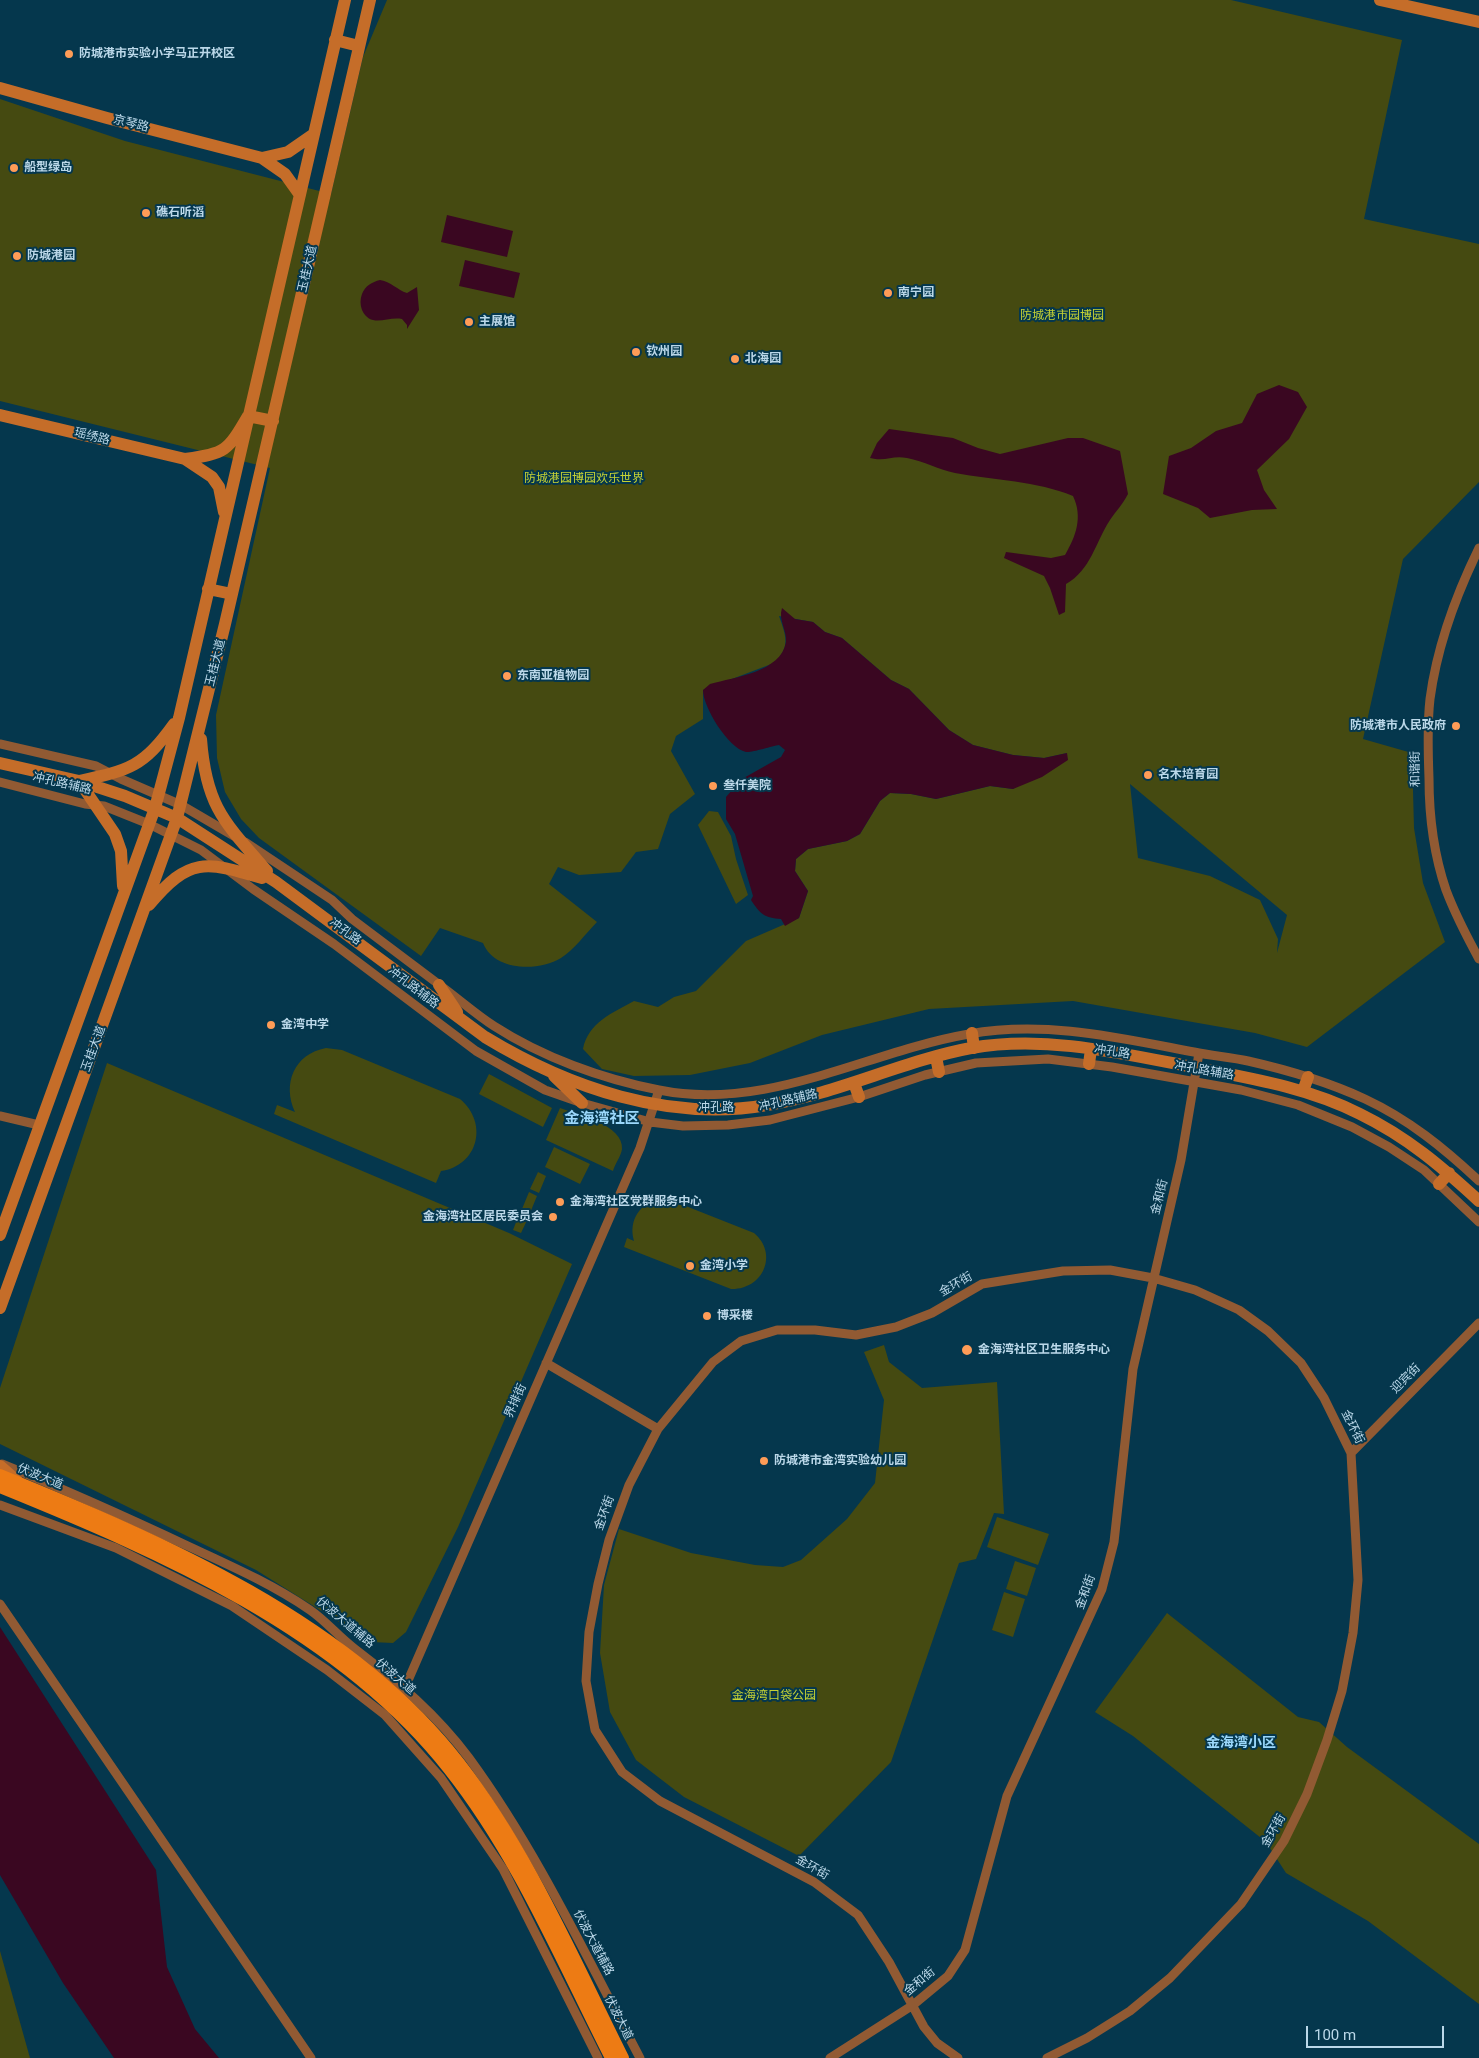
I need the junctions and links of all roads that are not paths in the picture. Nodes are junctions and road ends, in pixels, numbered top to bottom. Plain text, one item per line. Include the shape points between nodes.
1 (345, 0) edge
2 (370, 0) edge
3 (1380, 0) edge
4 (1479, 22) edge
5 (335, 40) junction
6 (360, 46) junction
7 (0, 88) edge
8 (314, 134) junction
9 (262, 158) junction
10 (300, 195) junction
11 (0, 415) edge
12 (248, 416) junction
13 (272, 421) junction
14 (184, 459) junction
15 (225, 516) junction
16 (1479, 548) edge
17 (208, 589) junction
18 (232, 594) junction
19 (178, 718) junction
20 (200, 725) junction
21 (0, 744) edge
22 (0, 762) edge
23 (111, 774) junction
24 (79, 781) junction
25 (0, 782) edge
26 (158, 795) junction
27 (96, 805) junction
28 (181, 805) junction
29 (154, 808) junction
30 (178, 818) junction
31 (149, 824) junction
32 (172, 834) junction
33 (237, 838) junction
34 (224, 867) junction
35 (276, 882) junction
36 (123, 891) junction
37 (143, 912) junction
38 (1479, 959) edge
39 (439, 985) junction
40 (462, 1021) junction
41 (972, 1033) junction
42 (974, 1048) junction
43 (1091, 1049) junction
44 (1199, 1053) junction
45 (936, 1057) junction
46 (1089, 1064) junction
47 (1196, 1068) junction
48 (550, 1072) junction
49 (939, 1072) junction
50 (1308, 1077) junction
51 (854, 1083) junction
52 (1193, 1083) junction
53 (659, 1090) junction
54 (1303, 1091) junction
55 (859, 1097) junction
56 (582, 1103) junction
57 (655, 1106) junction
58 (0, 1116) edge
59 (650, 1122) junction
60 (39, 1125) junction
61 (1449, 1173) junction
62 (1479, 1180) edge
63 (1439, 1184) junction
64 (1479, 1201) edge
65 (1479, 1222) edge
66 (0, 1235) edge
67 (1153, 1278) junction
68 (0, 1308) edge
69 (1479, 1323) edge
70 (546, 1363) junction
71 (658, 1428) junction
72 (1351, 1453) junction
73 (0, 1464) edge
74 (0, 1475) edge
75 (21, 1484) junction
76 (0, 1487) edge
77 (0, 1505) edge
78 (91, 1507) junction
79 (0, 1604) edge
80 (396, 1702) junction
81 (498, 1810) junction
82 (913, 2005) junction
83 (311, 2058) edge
84 (598, 2058) edge
85 (611, 2058) edge
86 (623, 2058) edge
87 (640, 2058) edge
88 (830, 2058) edge
89 (958, 2058) edge
90 (1047, 2058) edge

1 - 5 main road, 玉桂大道
2 - 6 main road, 玉桂大道
3 - 4 main road
5 - 6 main road
5 - 8 main road, 玉桂大道
6 - 13 main road, 玉桂大道
7 - 9 main road, 京琴路
8 - 9 main road via 288,152
8 - 10 main road, 玉桂大道
9 - 10 main road via 285,174
10 - 12 main road, 玉桂大道
11 - 14 main road, 瑶绣路
12 - 13 main road
12 - 14 main road via 232,443 216,455
12 - 15 main road, 玉桂大道
13 - 18 main road, 玉桂大道
14 - 15 main road via 212,477 219,487
15 - 17 main road, 玉桂大道
16 - 38 street, 和谐街 via 1456,600 1441,648 1430,699 1428,743 1432,833 1446,889
17 - 18 main road
17 - 19 main road, 玉桂大道
18 - 20 main road, 玉桂大道
19 - 23 main road via 156,749 139,763
19 - 26 main road, 玉桂大道
20 - 28 main road, 玉桂大道
20 - 33 main road via 203,766 210,796
21 - 23 street, 冲孔路辅路 via 96,766
22 - 24 main road, 冲孔路
23 - 24 main road
23 - 26 street, 冲孔路辅路
24 - 27 main road
24 - 29 main road, 冲孔路
25 - 27 street, 冲孔路辅路
26 - 28 street, 冲孔路辅路
26 - 29 main road, 玉桂大道
27 - 31 street, 冲孔路辅路
27 - 36 main road via 115,834 121,851
28 - 30 main road, 玉桂大道
28 - 33 street, 冲孔路辅路
29 - 30 main road, 冲孔路
29 - 31 main road, 玉桂大道
30 - 32 main road, 玉桂大道
30 - 35 main road, 冲孔路
31 - 32 street, 冲孔路辅路
31 - 36 main road, 玉桂大道
32 - 34 street, 冲孔路辅路
32 - 37 main road, 玉桂大道
33 - 35 main road
33 - 39 street, 冲孔路辅路 via 332,900
34 - 35 main road
34 - 37 main road via 188,869 168,883
34 - 56 street, 冲孔路辅路 via 476,1050 545,1090
35 - 40 main road, 冲孔路
36 - 60 main road, 玉桂大道
37 - 68 main road, 玉桂大道
39 - 40 main road
39 - 53 street, 冲孔路辅路 via 523,1043 594,1072
40 - 48 main road, 冲孔路 via 518,1057
41 - 42 main road
41 - 44 street, 冲孔路辅路 via 1049,1028
41 - 53 street, 冲孔路辅路 via 765,1090 688,1094
42 - 43 main road, 冲孔路 via 1048,1043
42 - 45 main road, 冲孔路
43 - 46 main road
43 - 47 main road, 冲孔路
44 - 47 street, 金和街
44 - 50 street, 冲孔路辅路 via 1248,1061
45 - 49 main road
45 - 51 main road, 冲孔路
46 - 49 street, 冲孔路辅路 via 1048,1059 976,1063
46 - 52 street, 冲孔路辅路
47 - 52 street, 金和街
47 - 54 main road, 冲孔路
48 - 56 main road
48 - 57 main road, 冲孔路
49 - 55 street, 冲孔路辅路
50 - 54 main road
50 - 62 street, 冲孔路辅路 via 1366,1099 1404,1121 1442,1146
51 - 55 main road
51 - 57 main road, 冲孔路 via 767,1105 723,1109
52 - 63 street, 冲孔路辅路 via 1241,1090 1298,1105 1352,1127 1389,1147
52 - 67 street, 金和街 via 1181,1160
53 - 57 street, 界排街
54 - 61 main road, 冲孔路 via 1359,1113 1433,1158
55 - 59 street, 冲孔路辅路 via 770,1120 701,1125
56 - 59 street, 冲孔路辅路
57 - 59 street, 界排街
58 - 60 street
59 - 70 street, 界排街
60 - 66 main road, 玉桂大道
61 - 63 main road
61 - 64 main road, 冲孔路
63 - 65 street, 冲孔路辅路
67 - 71 street, 金环街 via 1110,1270 1063,1271 982,1284 932,1313 896,1327 856,1335 777,1330 740,1341 713,1362
67 - 72 street, 金环街 via 1194,1290 1239,1310 1268,1331 1301,1363 1324,1398
67 - 82 street, 金和街 via 1133,1369 1114,1542 1102,1589 1007,1796 964,1950 948,1976
69 - 72 street, 迎宾街
70 - 71 street
70 - 80 street, 界排街
71 - 82 street, 金环街 via 629,1485 609,1540 598,1584 589,1632 586,1681 595,1730 622,1772 660,1801 814,1882 858,1915
72 - 90 street, 金环街 via 1358,1580 1353,1632 1342,1691 1308,1794 1242,1904 1170,1978 1087,2038
73 - 75 main road
73 - 78 street
74 - 75 main road, 伏波大道
75 - 78 main road, 伏波大道
76 - 80 main road, 伏波大道 via 120,1538 237,1597
77 - 80 street via 116,1548 232,1606 327,1670
78 - 80 main road, 伏波大道 via 243,1587 301,1623
79 - 83 street
80 - 81 main road, 伏波大道 via 459,1764
80 - 84 street via 441,1778 503,1868
80 - 85 main road, 伏波大道 via 451,1770 512,1863
81 - 86 main road, 伏波大道
81 - 87 street, 伏波大道辅路 via 531,1852
82 - 88 street, 金和街
82 - 89 street, 金环街 via 937,2043

